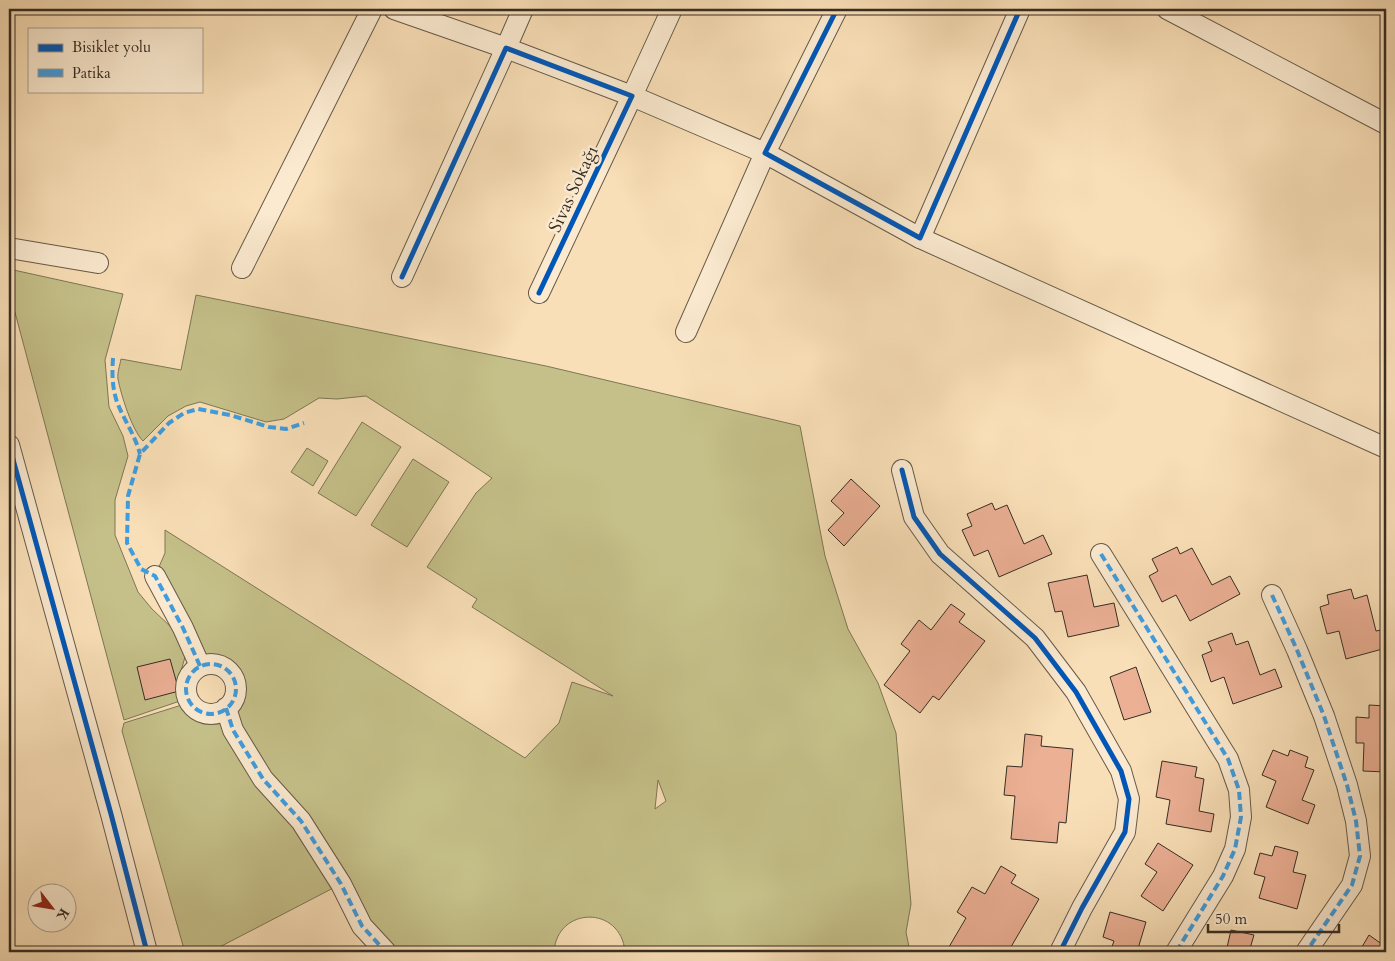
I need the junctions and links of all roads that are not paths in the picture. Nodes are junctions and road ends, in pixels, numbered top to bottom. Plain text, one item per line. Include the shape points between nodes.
1 (372, 9) edge
2 (394, 9) edge
3 (523, 9) edge
4 (672, 9) edge
5 (837, 9) edge
6 (1020, 9) edge
7 (1167, 9) edge
8 (506, 48) junction
9 (632, 96) junction
10 (1386, 124) edge
11 (765, 153) junction
12 (920, 238) junction
13 (9, 248) edge
14 (98, 263) dead end
15 (242, 268) dead end
16 (402, 277) dead end
17 (539, 293) dead end
18 (686, 332) dead end
19 (9, 445) edge
20 (1386, 448) edge
21 (902, 470) dead end
22 (1101, 554) dead end
23 (155, 576) dead end
24 (1272, 595) dead end
25 (200, 666) junction
26 (226, 708) junction
27 (147, 952) edge
28 (386, 952) edge
29 (1060, 952) edge
30 (1176, 952) edge
31 (1306, 952) edge

1 - 15 street
2 - 8 street
3 - 8 street
4 - 9 street, Sivas Sokağı
5 - 11 street
6 - 12 street
7 - 10 street
8 - 9 street
8 - 16 street
9 - 11 street
9 - 17 street, Sivas Sokağı
11 - 12 street
11 - 18 street
12 - 20 street
13 - 14 street
19 - 27 street
21 - 29 street via 914,517 940,554 1035,638 1076,692 1121,771 1129,799 1125,832
22 - 30 street via 1228,759 1239,790 1241,817 1235,849 1223,876
23 - 25 street
24 - 31 street via 1324,716 1347,785 1360,856 1352,886
25 - 26 street via 215,664 223,667 233,678 235,694
25 - 26 street via 193,671 186,685 189,701 194,708 210,714
26 - 28 street via 233,730 263,779 301,821 341,884 362,926

